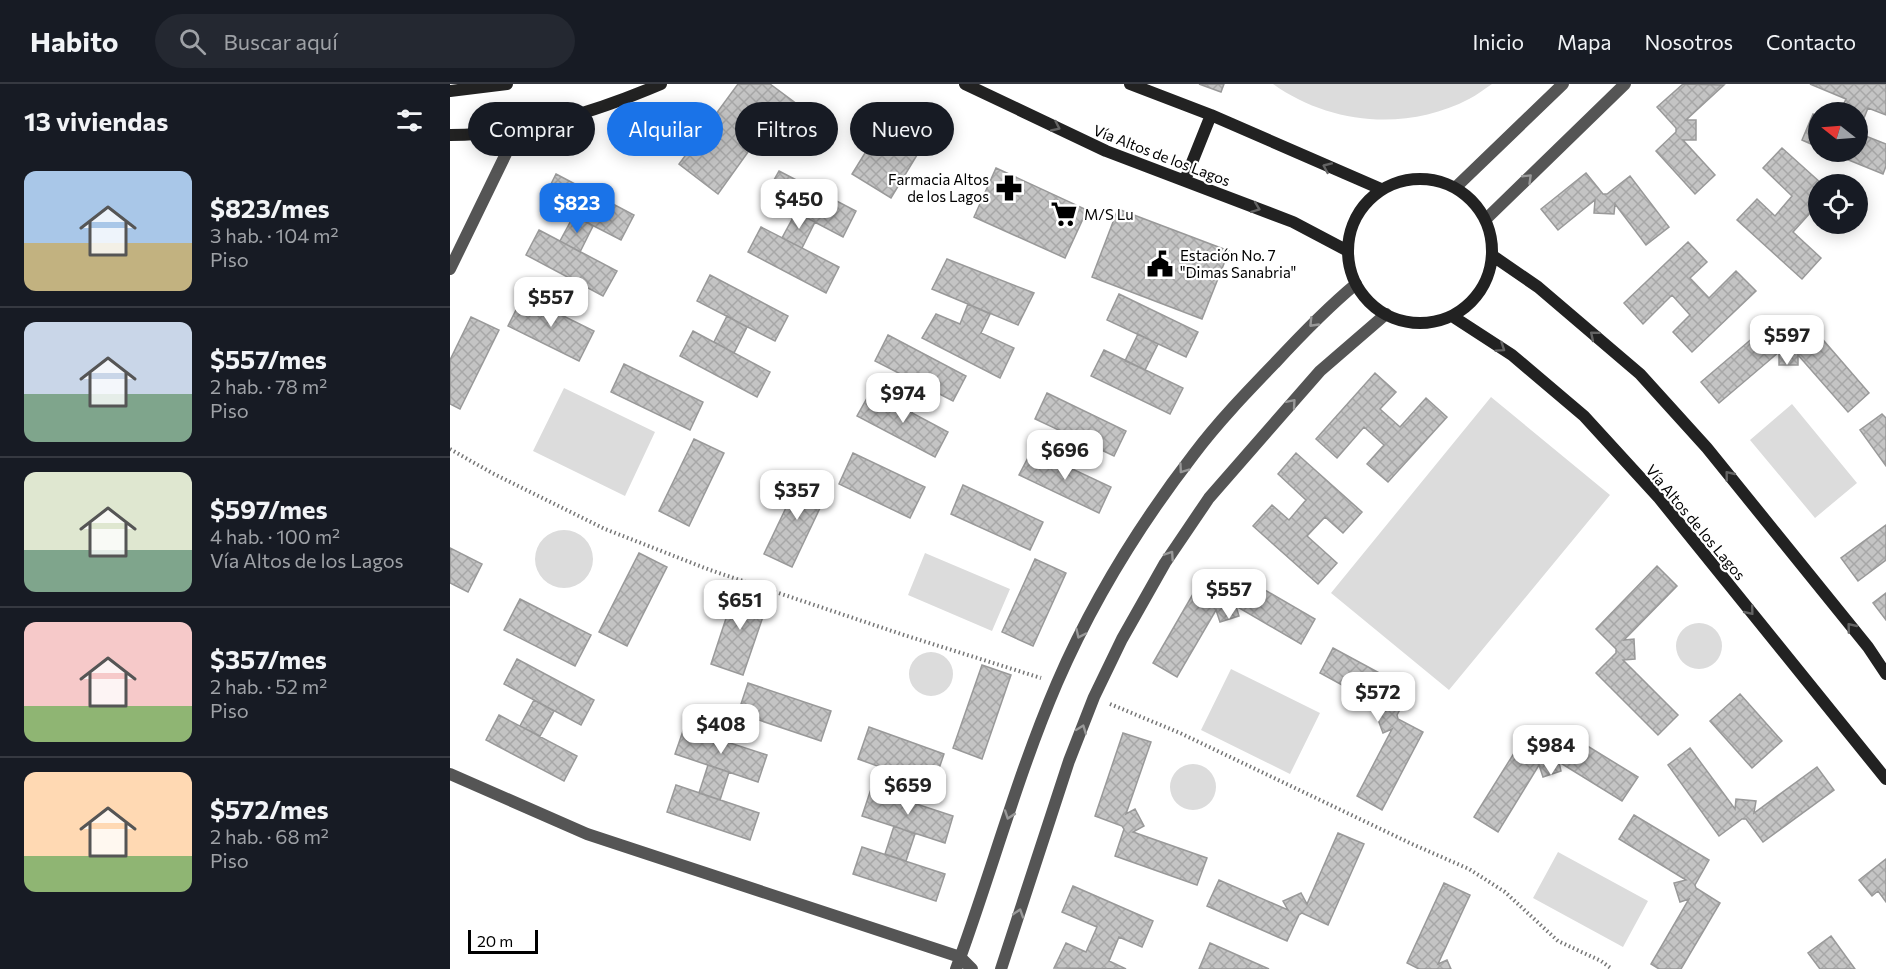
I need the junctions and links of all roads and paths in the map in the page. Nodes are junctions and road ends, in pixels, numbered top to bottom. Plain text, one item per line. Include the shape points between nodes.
1 (507, 84) edge
2 (661, 84) edge
3 (965, 84) edge
4 (1130, 84) edge
5 (1563, 84) edge
6 (1625, 84) edge
7 (450, 91) edge
8 (595, 109) edge
9 (1210, 115) junction
10 (450, 135) edge
11 (468, 135) edge
12 (505, 156) edge
13 (1185, 180) junction
14 (1456, 187) junction
15 (1381, 189) junction
16 (1486, 219) junction
17 (1348, 251) junction
18 (1493, 256) junction
19 (450, 269) edge
20 (1356, 284) junction
21 (1386, 314) junction
22 (1452, 316) junction
23 (1886, 674) edge
24 (450, 774) edge
25 (1886, 779) edge
26 (958, 963) edge
27 (972, 969) edge
28 (1001, 969) edge

1 - 7 street
2 - 8 street
3 -> 13 street, Vía Altos de los Lagos via 1106,151
4 - 9 street
5 - 14 street
16 -> 6 street
9 - 13 street
15 -> 9 street
10 - 11 street
12 - 19 street
13 -> 17 street, Vía Altos de los Lagos via 1293,222
14 - 15 street via 1418,178
14 - 16 street
15 - 17 street via 1364,206 1352,227
16 - 18 street
17 - 20 street
18 - 22 street via 1486,280 1472,301
23 -> 18 street via 1707,448 1640,374 1538,287
20 - 21 street via 1368,302
20 -> 26 street via 1327,308 1194,453 1087,619 1036,735
21 - 22 street via 1407,322 1430,323
28 -> 21 street via 1094,697 1165,562 1209,498 1320,371
22 -> 25 street, Vía Altos de los Lagos via 1512,356 1584,416 1659,498
24 - 26 street via 586,834
26 - 27 street

